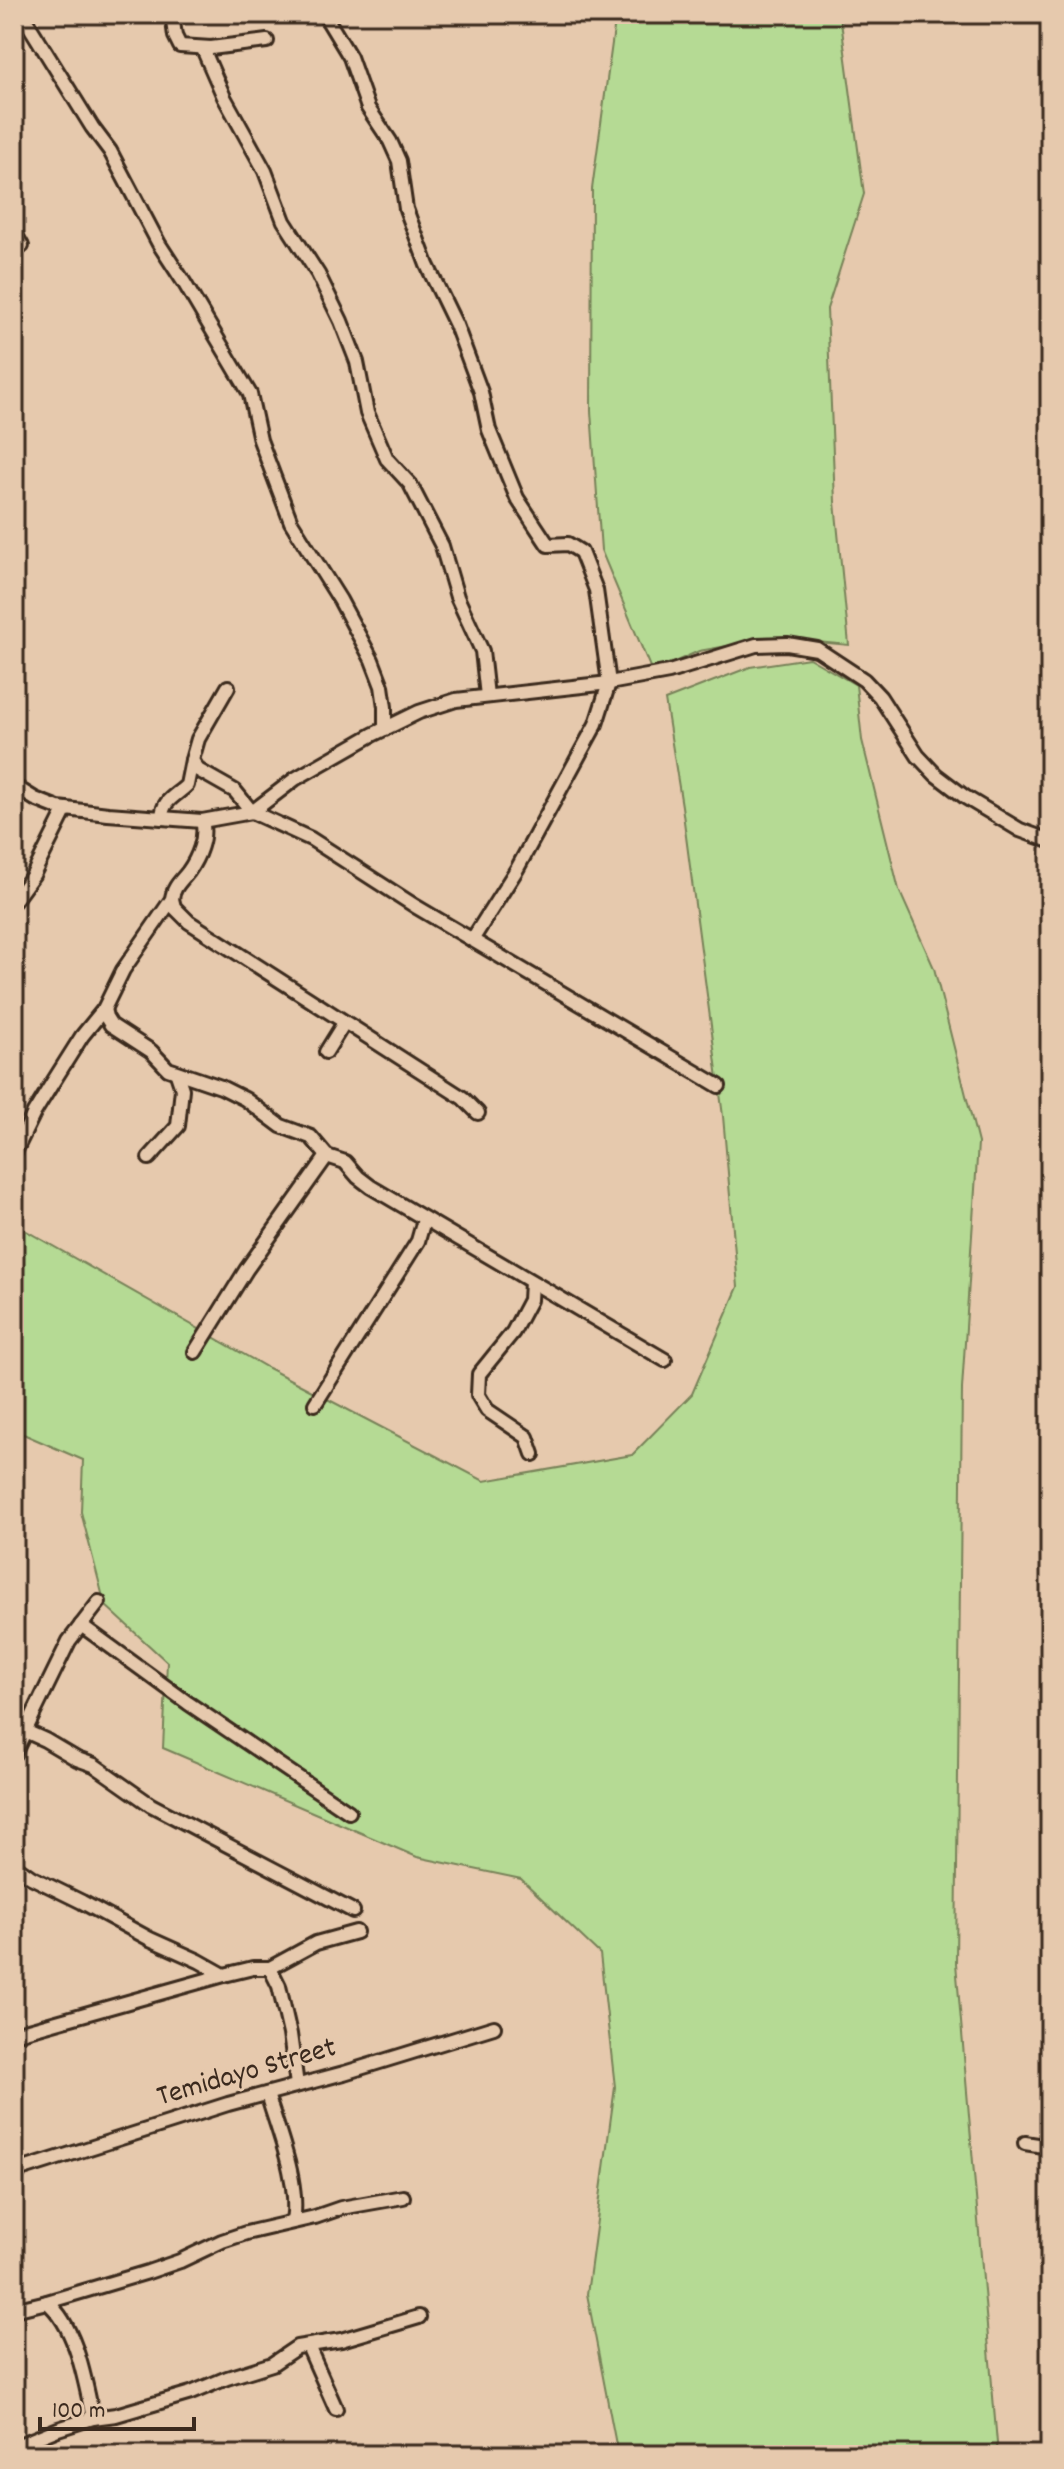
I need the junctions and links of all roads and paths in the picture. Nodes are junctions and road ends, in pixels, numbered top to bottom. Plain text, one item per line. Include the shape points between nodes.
1 (22, 14) edge
2 (172, 14) edge
3 (324, 14) edge
4 (267, 41) dead end
5 (203, 49) junction
6 (14, 232) edge
7 (22, 246) dead end
8 (609, 683) junction
9 (228, 687) dead end
10 (487, 696) junction
11 (385, 729) junction
12 (192, 760) junction
13 (14, 786) edge
14 (66, 809) junction
15 (252, 812) junction
16 (162, 818) junction
17 (202, 821) junction
18 (1050, 841) edge
19 (172, 899) junction
20 (14, 901) edge
21 (472, 940) junction
22 (104, 1009) junction
23 (344, 1023) junction
24 (326, 1052) dead end
25 (177, 1074) junction
26 (719, 1086) dead end
27 (478, 1113) dead end
28 (14, 1154) edge
29 (327, 1156) junction
30 (149, 1158) dead end
31 (424, 1220) junction
32 (531, 1282) junction
33 (195, 1352) dead end
34 (665, 1360) dead end
35 (315, 1404) dead end
36 (533, 1454) dead end
37 (99, 1602) dead end
38 (81, 1625) junction
39 (25, 1731) junction
40 (14, 1754) edge
41 (349, 1812) dead end
42 (14, 1865) edge
43 (353, 1911) dead end
44 (356, 1932) dead end
45 (270, 1968) junction
46 (224, 1975) junction
47 (494, 2027) dead end
48 (14, 2034) edge
49 (297, 2085) junction
50 (267, 2094) junction
51 (1025, 2143) dead end
52 (1050, 2147) edge
53 (14, 2172) edge
54 (403, 2197) dead end
55 (293, 2221) junction
56 (47, 2302) junction
57 (15, 2305) edge
58 (419, 2317) dead end
59 (308, 2346) junction
60 (336, 2409) dead end
61 (93, 2418) junction
62 (14, 2447) edge

1 - 11 street via 110,151 250,394 260,440 291,522 372,660 382,686
2 - 5 street via 176,42
3 - 8 street via 399,161 406,209 456,325 517,498 548,545 568,544 581,552 596,590
4 - 5 street
5 - 10 street via 265,171 284,221 341,321 357,362 367,413 387,459 410,484 442,546 457,597 482,651
6 - 7 street
8 - 10 street
8 - 18 street via 669,672 756,645 817,649 872,688 936,775 1010,825
8 - 21 street via 596,724
9 - 12 street
10 - 11 street via 419,712
11 - 15 street via 295,779
12 - 15 street via 198,770 235,791
12 - 16 street via 187,785 172,795
13 - 14 street
14 - 16 street
14 - 20 street
15 - 17 street
15 - 21 street via 311,839
16 - 17 street
17 - 19 street via 204,837 197,856
19 - 22 street via 123,970
19 - 23 street via 182,917
21 - 26 street
22 - 25 street via 111,1025
22 - 28 street via 67,1059
23 - 24 street
23 - 27 street via 463,1098
25 - 29 street via 205,1080 245,1099 288,1130 311,1137
25 - 30 street via 182,1089 178,1126
29 - 31 street via 340,1159 364,1182
29 - 33 street
31 - 32 street
31 - 35 street via 418,1241
32 - 34 street
32 - 36 street via 530,1300 513,1332 479,1374 478,1395 487,1410 527,1437
37 - 38 street
38 - 39 street
38 - 41 street
39 - 40 street
39 - 43 street via 94,1765 151,1805
42 - 46 street
44 - 45 street via 316,1943
45 - 46 street
45 - 49 street via 279,1986
46 - 48 street
47 - 49 street, Temidayo Street
49 - 50 street, Temidayo Street
50 - 53 street, Temidayo Street
50 - 55 street via 293,2188
51 - 52 street
54 - 55 street
55 - 56 street
56 - 57 street
56 - 61 street via 67,2329
58 - 59 street
59 - 60 street
59 - 61 street via 191,2393
61 - 62 street

